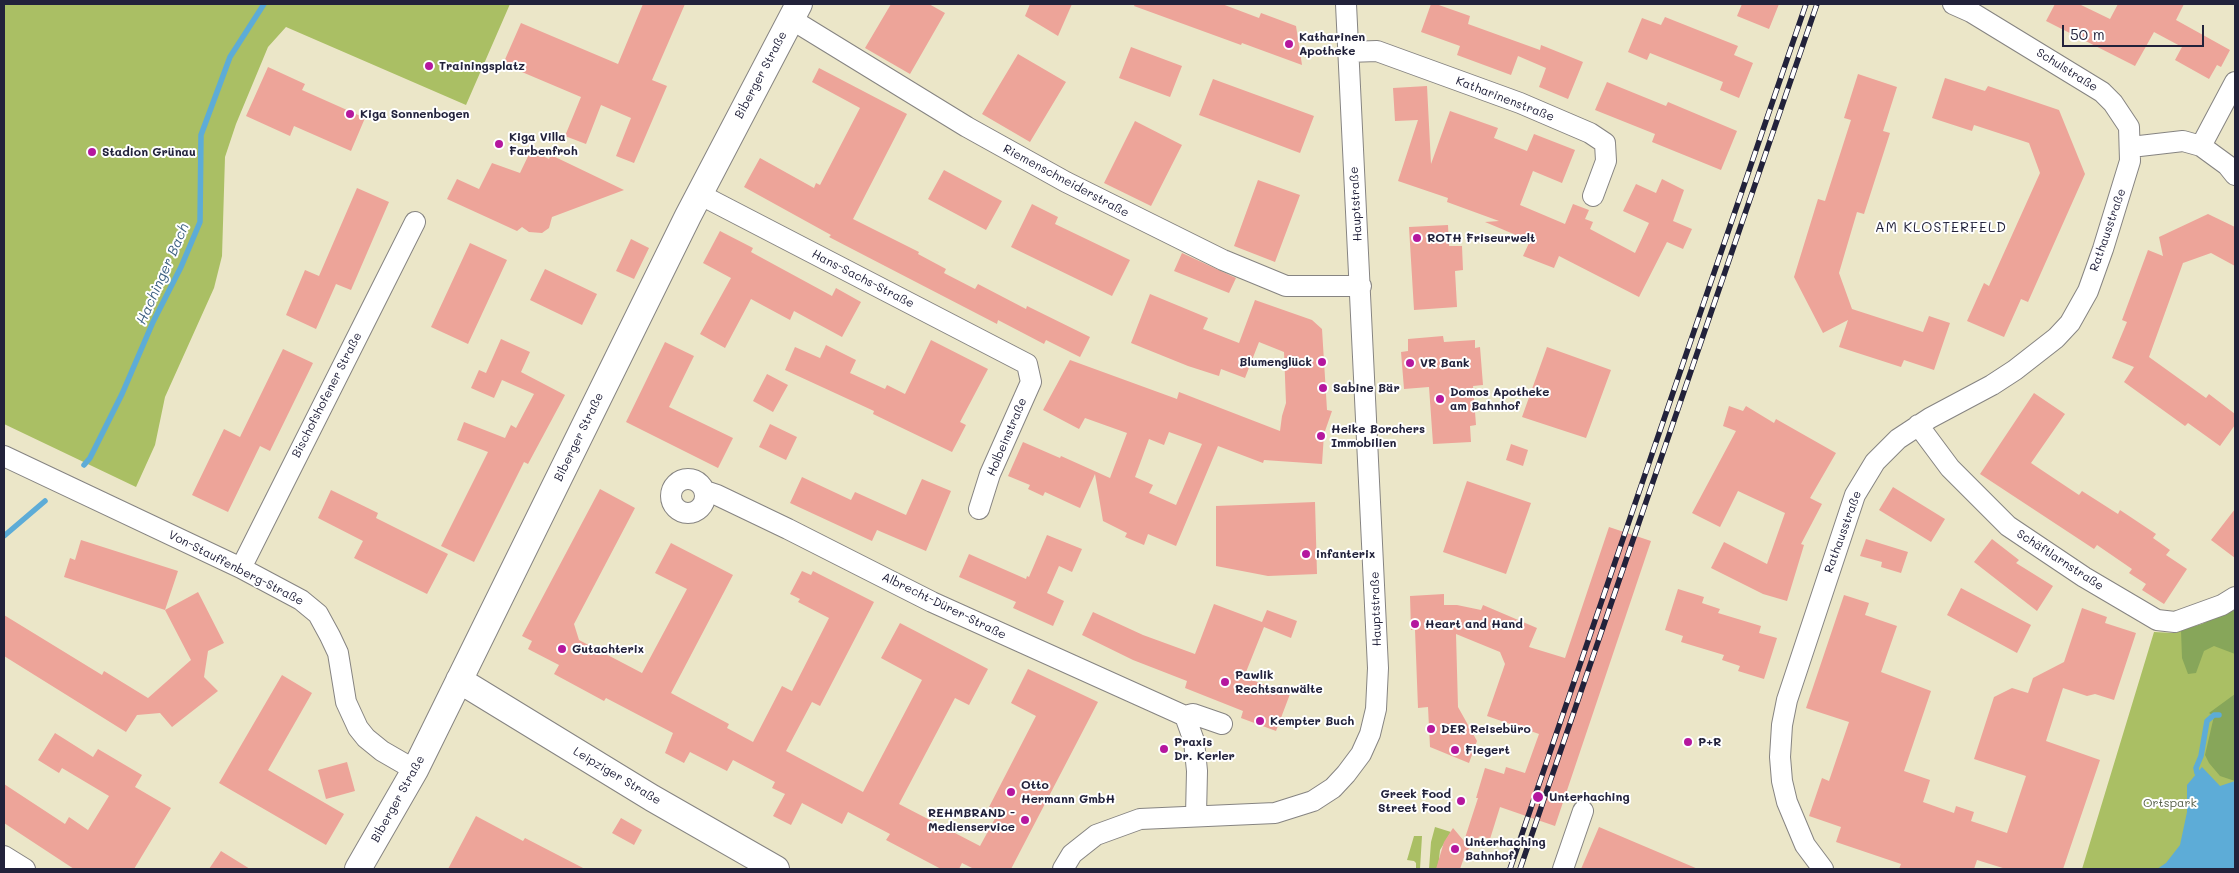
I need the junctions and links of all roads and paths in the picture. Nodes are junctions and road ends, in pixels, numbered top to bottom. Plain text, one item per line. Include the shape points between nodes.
1 (1346, 4) edge
2 (1953, 4) edge
3 (795, 11) edge
4 (1348, 52) junction
5 (2235, 82) edge
6 (2201, 146) junction
7 (2131, 147) junction
8 (2235, 175) edge
9 (699, 194) junction
10 (1593, 196) dead end
11 (416, 222) dead end
12 (1360, 286) junction
13 (1027, 364) joint
14 (1918, 425) junction
15 (4, 456) edge
16 (705, 491) dead end
17 (979, 509) dead end
18 (241, 568) junction
19 (2235, 597) edge
20 (459, 680) junction
21 (1185, 716) junction
22 (1194, 741) junction
23 (415, 770) junction
24 (1583, 811) dead end
25 (1196, 815) junction
26 (4, 856) edge
27 (25, 869) edge
28 (358, 869) edge
29 (776, 869) edge
30 (1063, 869) edge
31 (1563, 869) edge
32 (1823, 869) edge

1 - 4 street, Hauptstraße
2 - 7 street, Schulstraße via 2102,92 2129,127
3 - 9 main road, Biberger Straße
3 - 12 street, Riemenschneiderstraße via 952,118 1149,225 1286,286
4 - 10 street, Katharinenstraße via 1377,51 1520,103 1590,133 1605,143 1606,161
4 - 12 street, Hauptstraße
5 - 6 street
6 - 7 street via 2183,141
6 - 8 street
7 - 14 street, Rathausstraße via 2127,176 2103,249 2088,291 2070,323 2015,370
9 - 13 street, Hans-Sachs-Straße
9 - 20 main road, Biberger Straße
11 - 18 street, Bischofshofener Straße
12 - 25 street, Hauptstraße via 1378,668 1376,709 1370,734 1361,754 1346,774 1313,802 1275,813
13 - 17 street, Holbeinstraße via 1031,382 990,474
14 - 19 street, Schäftlarnstraße via 1950,468 2008,526 2084,577 2157,620 2174,622
14 - 32 street, Rathausstraße via 1884,451 1865,475 1855,495 1782,726 1782,781 1794,823
15 - 18 street, Von-Stauffenberg-Straße
16 - 21 street, Albrecht-Dürer-Straße via 932,602
18 - 23 street, Von-Stauffenberg-Straße via 301,600 318,614 338,653 346,702 358,728 382,751
20 - 23 main road, Biberger Straße
20 - 29 main road, Leipziger Straße via 652,798
21 - 22 street
21 - 22 street, Albrecht-Dürer-Straße via 1193,714 1222,724
22 - 25 street
23 - 28 main road, Biberger Straße
24 - 31 street via 1577,844
25 - 30 street, Hauptstraße via 1140,819 1116,826 1084,844 1072,854
26 - 27 street

